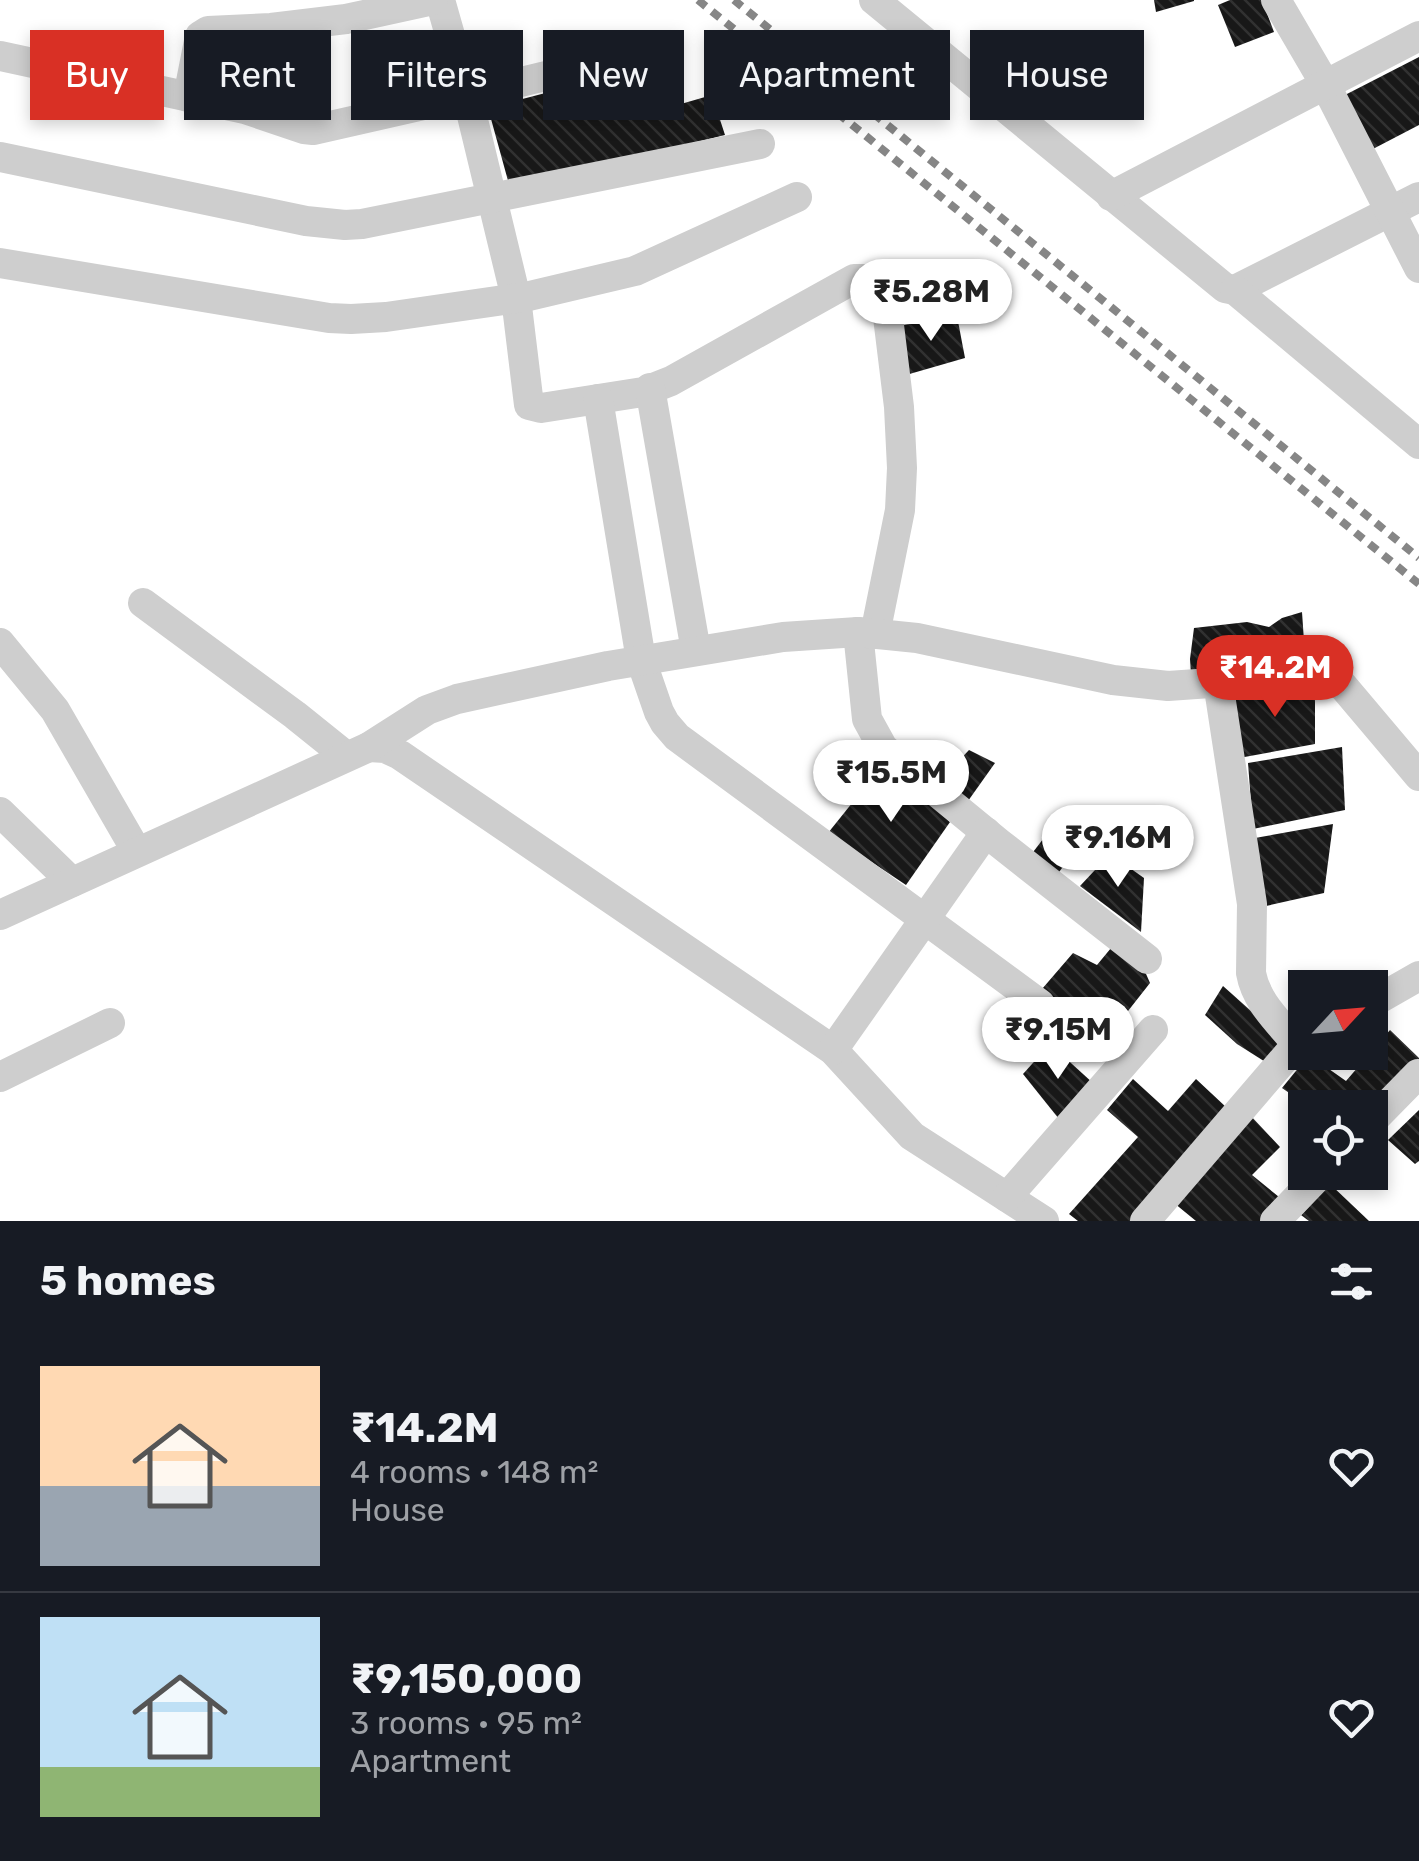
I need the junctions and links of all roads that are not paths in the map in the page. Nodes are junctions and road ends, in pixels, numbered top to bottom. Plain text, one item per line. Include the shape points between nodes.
1 (437, 0) edge
2 (874, 0) edge
3 (1276, 0) edge
4 (258, 14) edge
5 (213, 30) edge
6 (446, 30) edge
7 (1419, 36) edge
8 (0, 56) edge
9 (1325, 84) junction
10 (184, 96) edge
11 (276, 120) edge
12 (358, 120) edge
13 (473, 120) edge
14 (760, 144) dead end
15 (0, 157) edge
16 (1111, 196) junction
17 (797, 197) dead end
18 (1419, 197) edge
19 (492, 199) junction
20 (1391, 212) junction
21 (0, 263) edge
22 (1419, 268) edge
23 (1235, 290) junction
24 (516, 298) junction
25 (650, 388) junction
26 (598, 399) junction
27 (1419, 444) edge
28 (143, 604) dead end
29 (867, 633) junction
30 (0, 643) edge
31 (696, 651) junction
32 (641, 660) junction
33 (1218, 682) junction
34 (357, 752) junction
35 (1419, 776) edge
36 (0, 812) edge
37 (986, 832) junction
38 (138, 852) junction
39 (72, 882) junction
40 (0, 915) edge
41 (925, 919) junction
42 (1147, 959) dead end
43 (1419, 976) edge
44 (1388, 994) edge
45 (1040, 1004) dead end
46 (110, 1023) dead end
47 (1288, 1028) edge
48 (1153, 1030) dead end
49 (833, 1050) junction
50 (1288, 1057) edge
51 (1418, 1074) edge
52 (0, 1077) edge
53 (1388, 1105) edge
54 (1305, 1190) edge
55 (1007, 1198) junction
56 (1044, 1221) edge
57 (1145, 1221) edge
58 (1275, 1221) edge

1 - 4 street via 346,19
1 - 6 street
2 - 16 street
3 - 9 street
4 - 5 street
7 - 9 street
8 - 10 street
9 - 16 street
9 - 20 street
11 - 12 street via 313,130
13 - 19 street
14 - 19 street
15 - 19 street via 345,225
16 - 23 street via 1213,280
17 - 24 street via 635,271
18 - 20 street
19 - 24 street
20 - 22 street
20 - 23 street
21 - 24 street via 351,319
23 - 27 street
24 - 26 street via 529,404
25 - 26 street
25 - 29 street via 854,280 874,287 887,309 902,468 900,510
25 - 31 street
26 - 32 street
28 - 34 street
29 - 31 street via 783,636
29 - 33 street via 1113,680
29 - 37 street via 867,720 873,732 883,748
30 - 38 street via 55,710
31 - 32 street
32 - 34 street via 457,699
32 - 41 street via 676,738
33 - 35 street via 1327,678 1343,686
33 - 47 street via 1252,904 1253,984
34 - 38 street
34 - 49 street via 385,748 400,755
36 - 39 street
37 - 41 street
37 - 42 street
38 - 39 street
39 - 40 street
41 - 45 street
41 - 49 street
43 - 44 street
46 - 52 street
48 - 55 street
49 - 55 street via 912,1136
50 - 57 street
51 - 53 street
54 - 58 street
55 - 56 street

